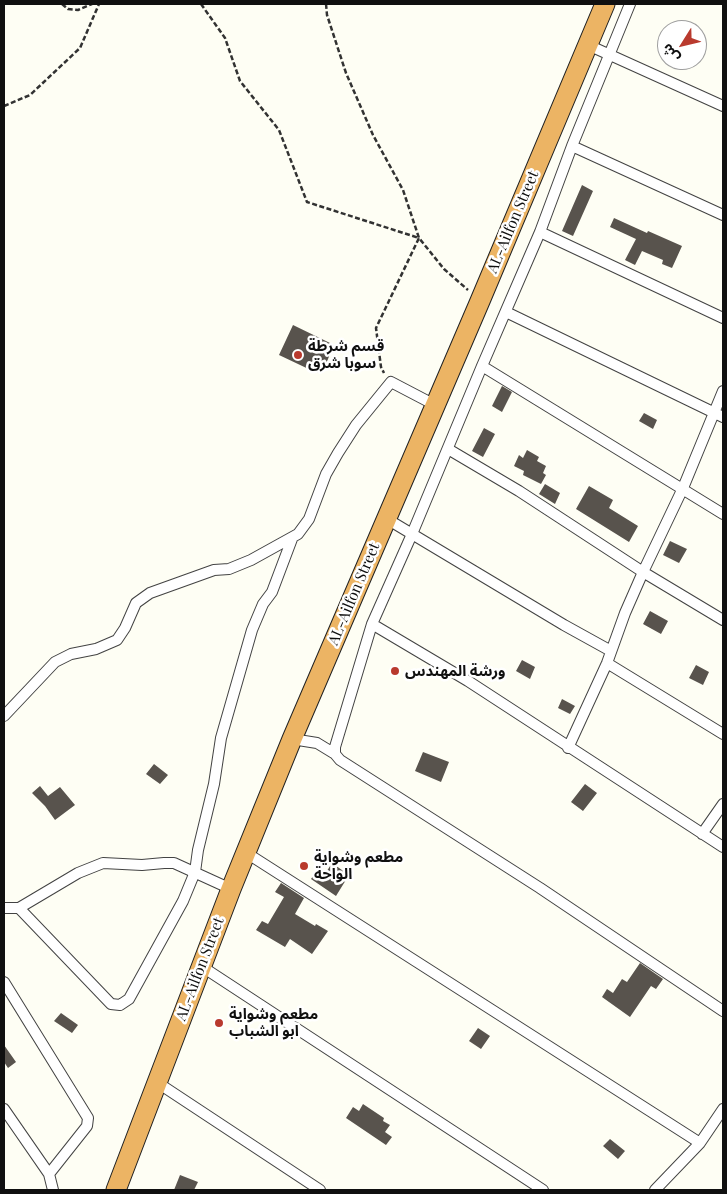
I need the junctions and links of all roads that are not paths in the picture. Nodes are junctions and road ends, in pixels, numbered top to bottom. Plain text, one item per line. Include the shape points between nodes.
1 (605, 4) edge
2 (630, 4) edge
3 (588, 44) junction
4 (610, 55) junction
5 (723, 106) edge
6 (572, 146) junction
7 (723, 215) edge
8 (540, 232) junction
9 (506, 312) junction
10 (723, 318) edge
11 (482, 366) junction
12 (723, 391) edge
13 (435, 405) junction
14 (719, 414) edge
15 (448, 449) junction
16 (683, 488) junction
17 (723, 514) edge
18 (387, 519) junction
19 (412, 534) junction
20 (292, 539) junction
21 (643, 572) junction
22 (723, 620) edge
23 (372, 624) junction
24 (611, 651) junction
25 (607, 663) junction
26 (5, 714) edge
27 (723, 734) edge
28 (292, 739) junction
29 (568, 748) junction
30 (335, 754) junction
31 (723, 804) edge
32 (702, 834) junction
33 (723, 847) edge
34 (245, 852) junction
35 (195, 872) junction
36 (231, 889) junction
37 (4, 908) edge
38 (19, 908) junction
39 (201, 966) junction
40 (4, 982) edge
41 (723, 1011) edge
42 (158, 1083) junction
43 (723, 1108) edge
44 (4, 1109) edge
45 (700, 1143) junction
46 (49, 1174) junction
47 (53, 1190) edge
48 (116, 1190) edge
49 (320, 1190) edge
50 (543, 1190) edge
51 (657, 1190) edge

1 - 3 highway, AL-Ailfon Street
2 - 4 street
3 - 4 street
3 - 13 highway, AL-Ailfon Street
4 - 5 street
4 - 6 street
6 - 7 street
6 - 8 street
8 - 9 street
8 - 10 street
9 - 11 street
9 - 14 street
11 - 15 street
11 - 16 street
12 - 14 street
13 - 18 highway, AL-Ailfon Street
13 - 20 street via 391,382 338,453 326,474 309,519
14 - 16 street
15 - 19 street
15 - 21 street
16 - 17 street
16 - 21 street
18 - 19 street
18 - 28 highway, AL-Ailfon Street
19 - 23 street
19 - 24 street
20 - 26 street via 229,569 214,570 150,593 136,603 117,640 55,662
20 - 35 street via 272,592 252,630 221,738
21 - 22 street
21 - 24 street
23 - 29 street via 468,681
23 - 30 street
24 - 25 street
25 - 27 street
25 - 29 street
28 - 30 street via 317,743
28 - 34 highway, AL-Ailfon Street
29 - 32 street
30 - 41 street
31 - 32 street
32 - 33 street
34 - 36 highway, AL-Ailfon Street
34 - 45 street
35 - 36 street
35 - 38 street via 174,863 103,863 78,873
35 - 38 street via 135,990 120,1005 111,1004 103,997
36 - 39 highway, AL-Ailfon Street
37 - 38 street
39 - 42 highway, AL-Ailfon Street
39 - 50 street
40 - 46 street via 88,1118 87,1126
42 - 48 highway, AL-Ailfon Street
42 - 49 street
43 - 45 street
44 - 46 street
45 - 51 street
46 - 47 street

